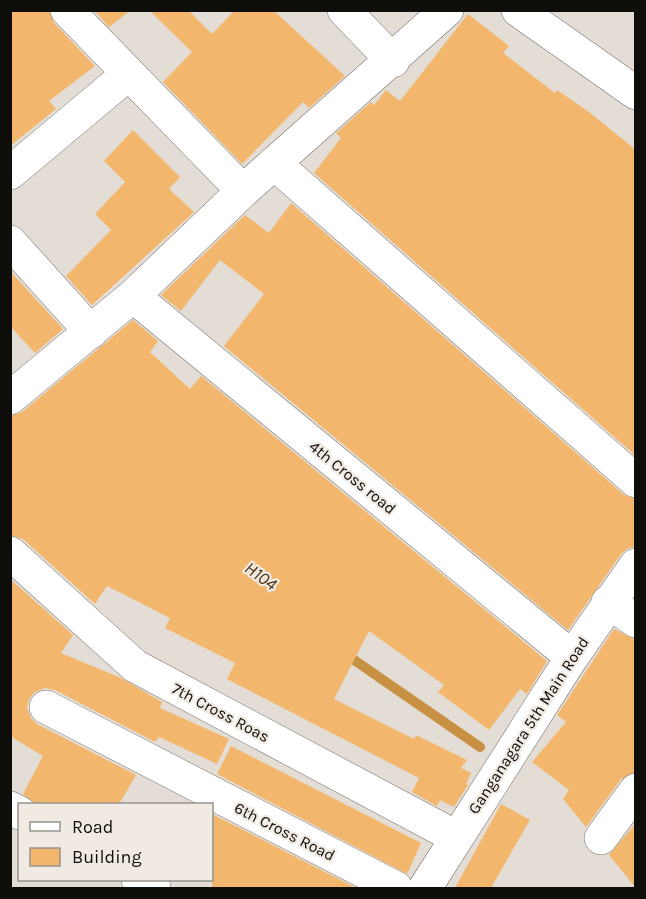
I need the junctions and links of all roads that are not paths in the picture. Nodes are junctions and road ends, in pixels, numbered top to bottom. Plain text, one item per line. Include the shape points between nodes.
1 (67, 10) edge
2 (344, 10) edge
3 (447, 10) edge
4 (518, 10) edge
5 (393, 61) junction
6 (128, 75) junction
7 (636, 93) edge
8 (274, 163) junction
9 (10, 173) edge
10 (243, 191) junction
11 (10, 242) edge
12 (133, 296) junction
13 (91, 332) junction
14 (10, 398) edge
15 (636, 481) edge
16 (10, 553) edge
17 (636, 565) edge
18 (609, 602) junction
19 (636, 621) edge
20 (572, 657) junction
21 (46, 707) dead end
22 (636, 790) edge
23 (456, 837) junction
24 (601, 838) dead end
25 (396, 888) edge
26 (425, 888) edge

1 - 6 street
2 - 5 street
3 - 5 street
4 - 7 street
5 - 8 street
6 - 9 street
6 - 10 street
8 - 10 street
8 - 15 street
10 - 12 street
11 - 13 street
12 - 13 street
12 - 20 street, 4th Cross road
13 - 14 street
16 - 23 street, 7th Cross Roas via 135,666
17 - 18 street, Ganganagara 5th Main Road
18 - 19 street
18 - 20 street, Ganganagara 5th Main Road
20 - 23 street, Ganganagara 5th Main Road
21 - 25 street, 6th Cross Road
22 - 24 street
23 - 26 street, Ganganagara 5th Main Road

